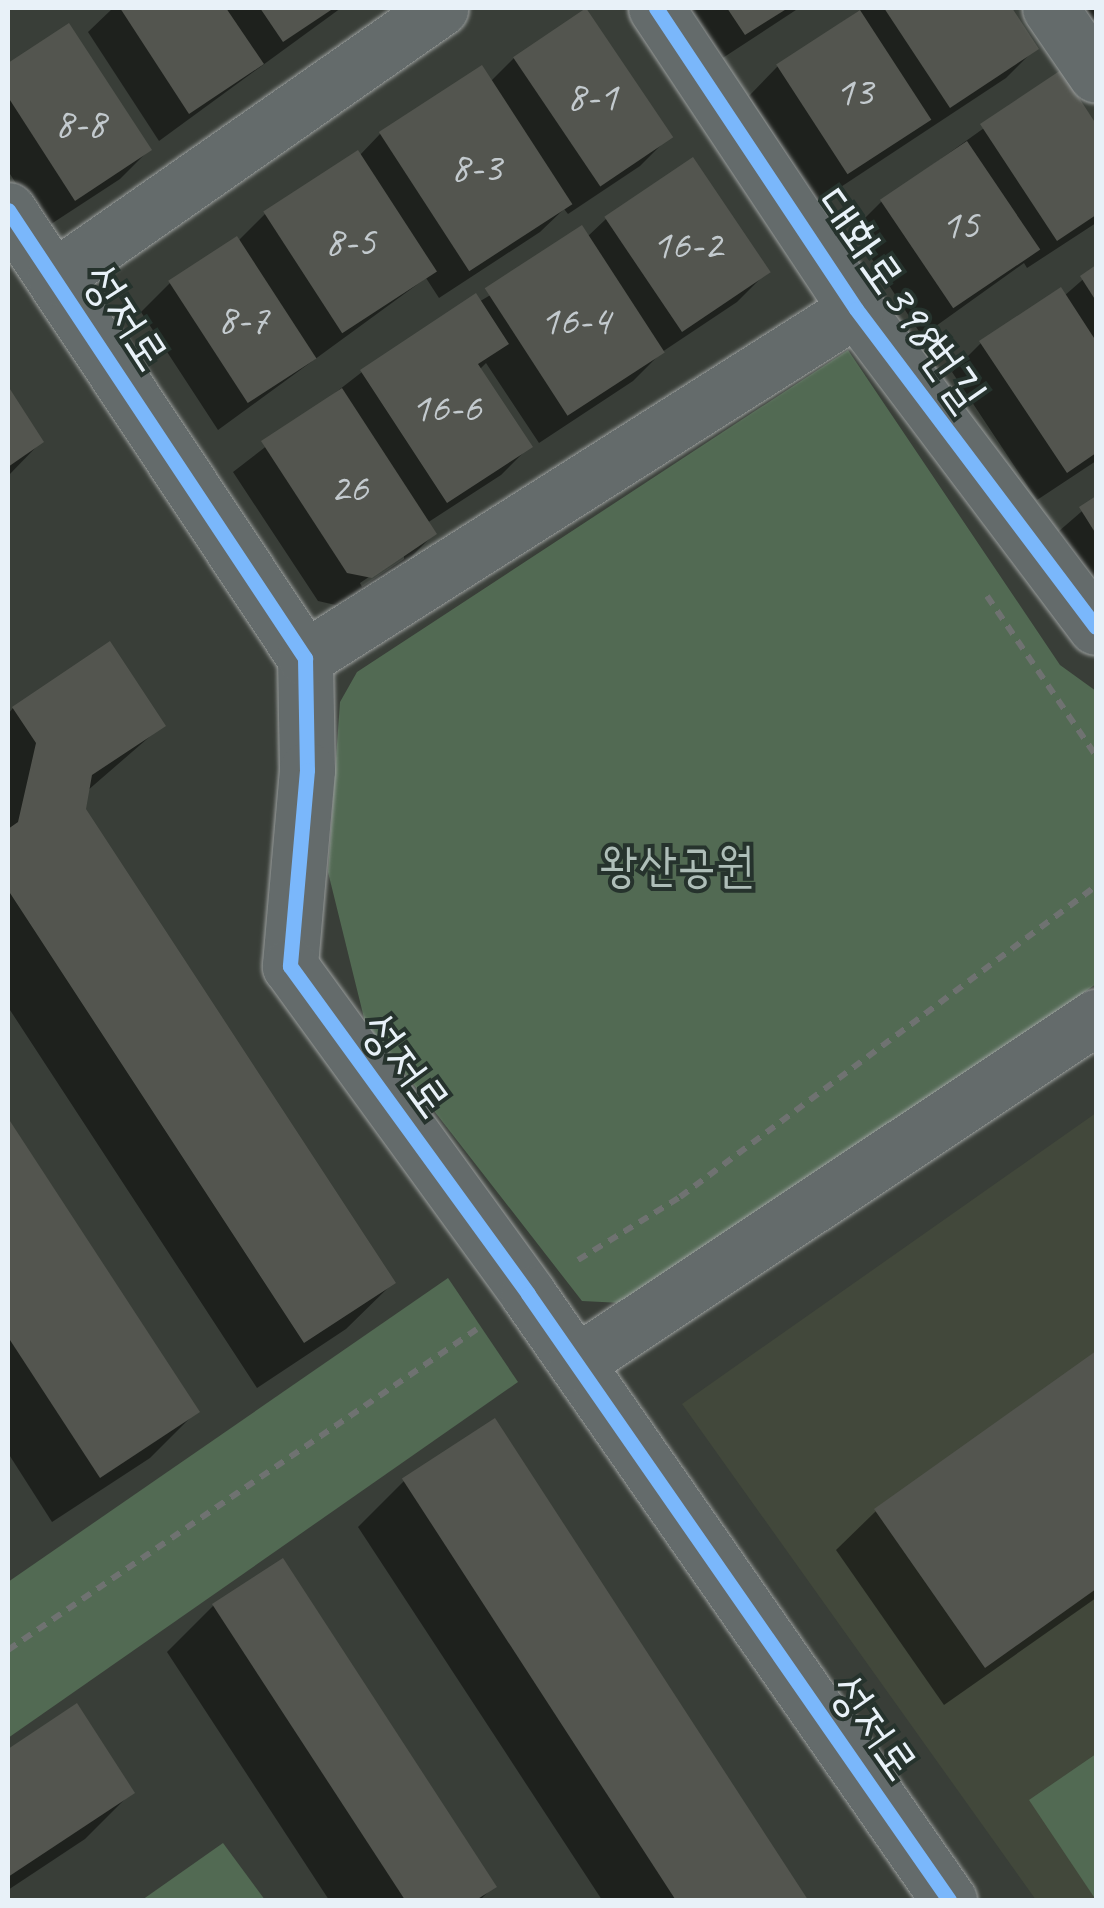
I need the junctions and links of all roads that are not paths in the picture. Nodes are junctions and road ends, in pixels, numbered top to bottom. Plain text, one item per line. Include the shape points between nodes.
1 (440, 8) edge
2 (656, 8) edge
3 (1050, 8) edge
4 (1096, 75) edge
5 (8, 210) edge
6 (55, 278) junction
7 (856, 308) junction
8 (1096, 627) edge
9 (305, 658) junction
10 (1096, 1018) edge
11 (576, 1363) junction
12 (948, 1900) edge

1 - 6 street
2 - 7 street, 대화로398번길
3 - 4 street
5 - 6 street, 성저로
6 - 9 street, 성저로
7 - 8 street, 대화로398번길
7 - 9 street, 대화로398번길
9 - 11 street, 성저로 via 307,770 290,966
10 - 11 street
11 - 12 street, 성저로

